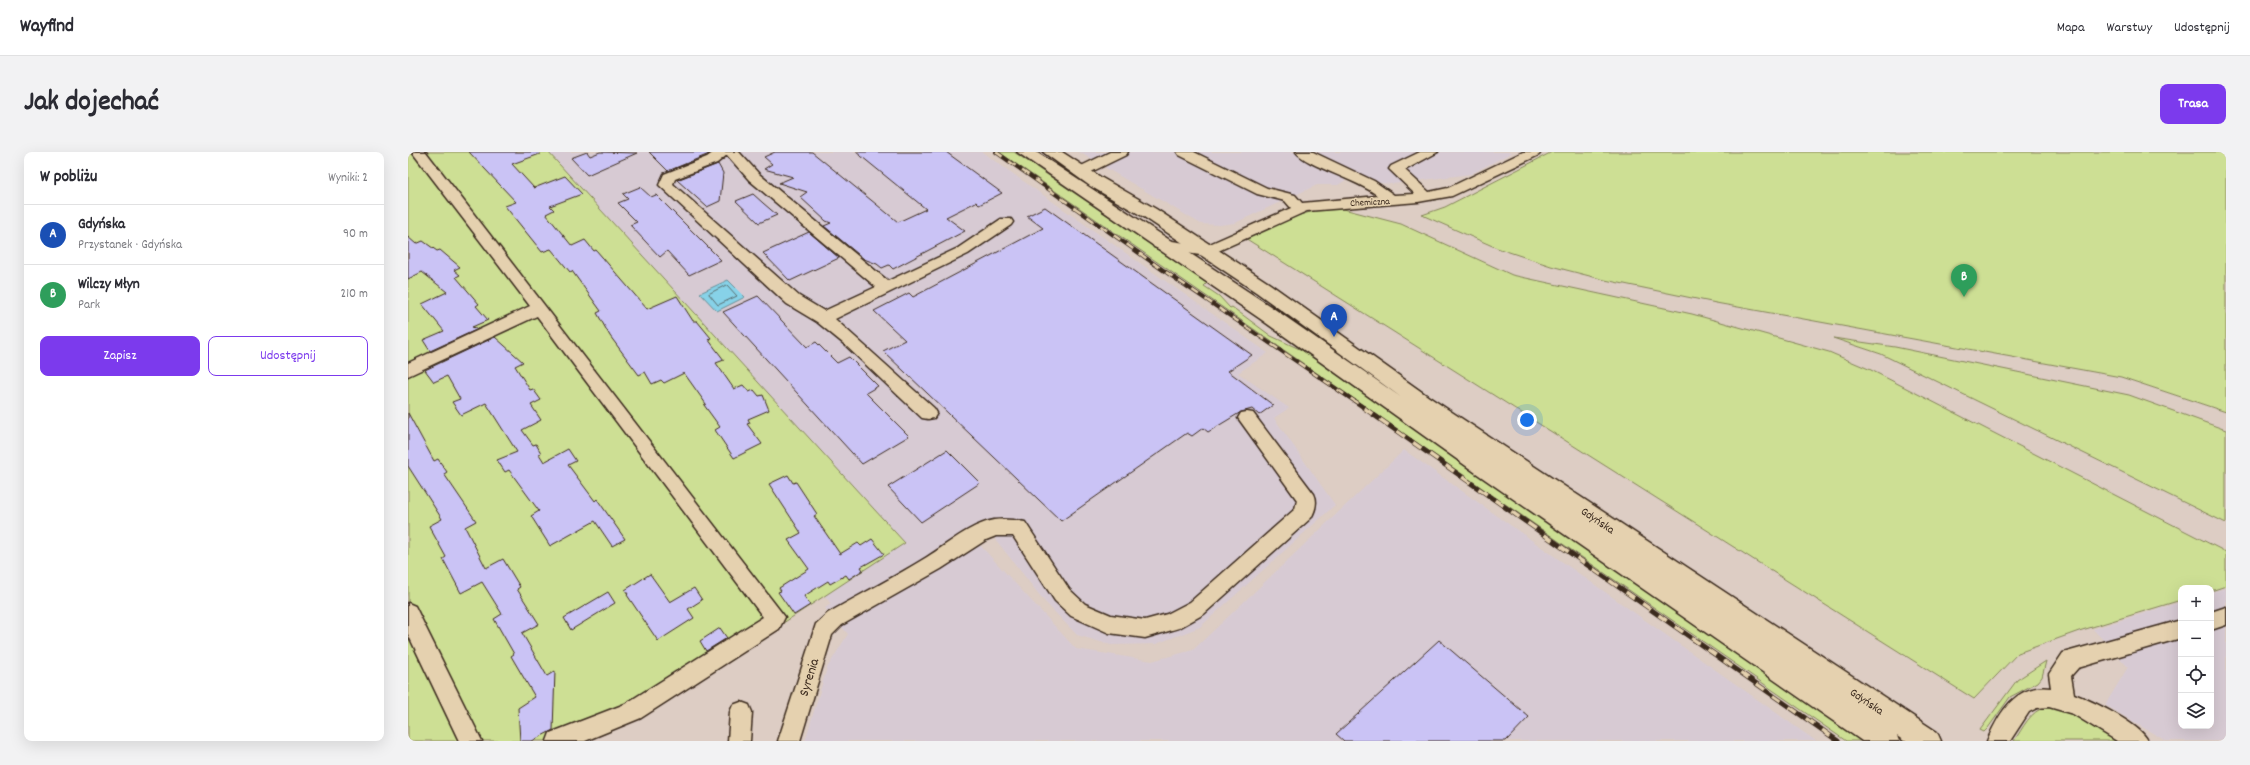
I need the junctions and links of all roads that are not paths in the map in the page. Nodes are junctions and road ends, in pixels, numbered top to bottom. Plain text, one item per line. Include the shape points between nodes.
1 (419, 152) edge
2 (724, 152) edge
3 (732, 152) edge
4 (1025, 152) edge
5 (1051, 152) edge
6 (1121, 152) edge
7 (1184, 152) edge
8 (1303, 152) edge
9 (1431, 152) edge
10 (1534, 152) edge
11 (1080, 172) junction
12 (1427, 197) junction
13 (1391, 200) junction
14 (1299, 208) junction
15 (1006, 222) dead end
16 (1206, 262) junction
17 (887, 288) junction
18 (540, 308) junction
19 (823, 318) junction
20 (408, 370) edge
21 (928, 413) dead end
22 (1247, 418) dead end
23 (408, 612) edge
24 (2226, 616) edge
25 (2214, 619) edge
26 (2178, 630) edge
27 (2064, 700) junction
28 (741, 712) dead end
29 (1918, 735) edge
30 (471, 741) edge
31 (558, 741) edge
32 (739, 741) edge
33 (789, 741) edge
34 (1885, 741) edge
35 (1942, 741) edge
36 (1998, 741) edge
37 (2137, 741) edge

1 - 18 street
2 - 19 street via 712,160 669,177 666,185 793,300
3 - 17 street via 754,177
4 - 16 main road, Gdyńska via 1159,244
5 - 11 main road, Gdyńska
6 - 11 street
7 - 14 street via 1262,191 1290,198
8 - 13 street via 1364,179
9 - 12 street via 1396,169
10 - 12 street, Chemiczna via 1461,188
11 - 16 main road, Gdyńska via 1150,213
12 - 13 street, Chemiczna
13 - 14 street, Chemiczna
14 - 16 street, Chemiczna
15 - 17 street via 963,251
16 - 29 main road, Gdyńska via 1334,338 1422,402
16 - 34 main road, Gdyńska via 1266,313 1428,428
17 - 19 street
18 - 20 street
18 - 31 street via 775,617 772,623 633,711
19 - 21 street
22 - 33 street, Syrenia via 1307,499 1304,513 1197,608 1172,622 1145,629 1109,624 1078,610 1062,595 1018,528 995,528 979,534 934,563 835,619 822,630
23 - 30 street
24 - 25 street
26 - 27 street via 2071,660 2060,674
27 - 36 street via 2040,696 2021,706
27 - 37 street
28 - 32 street
29 - 35 street

